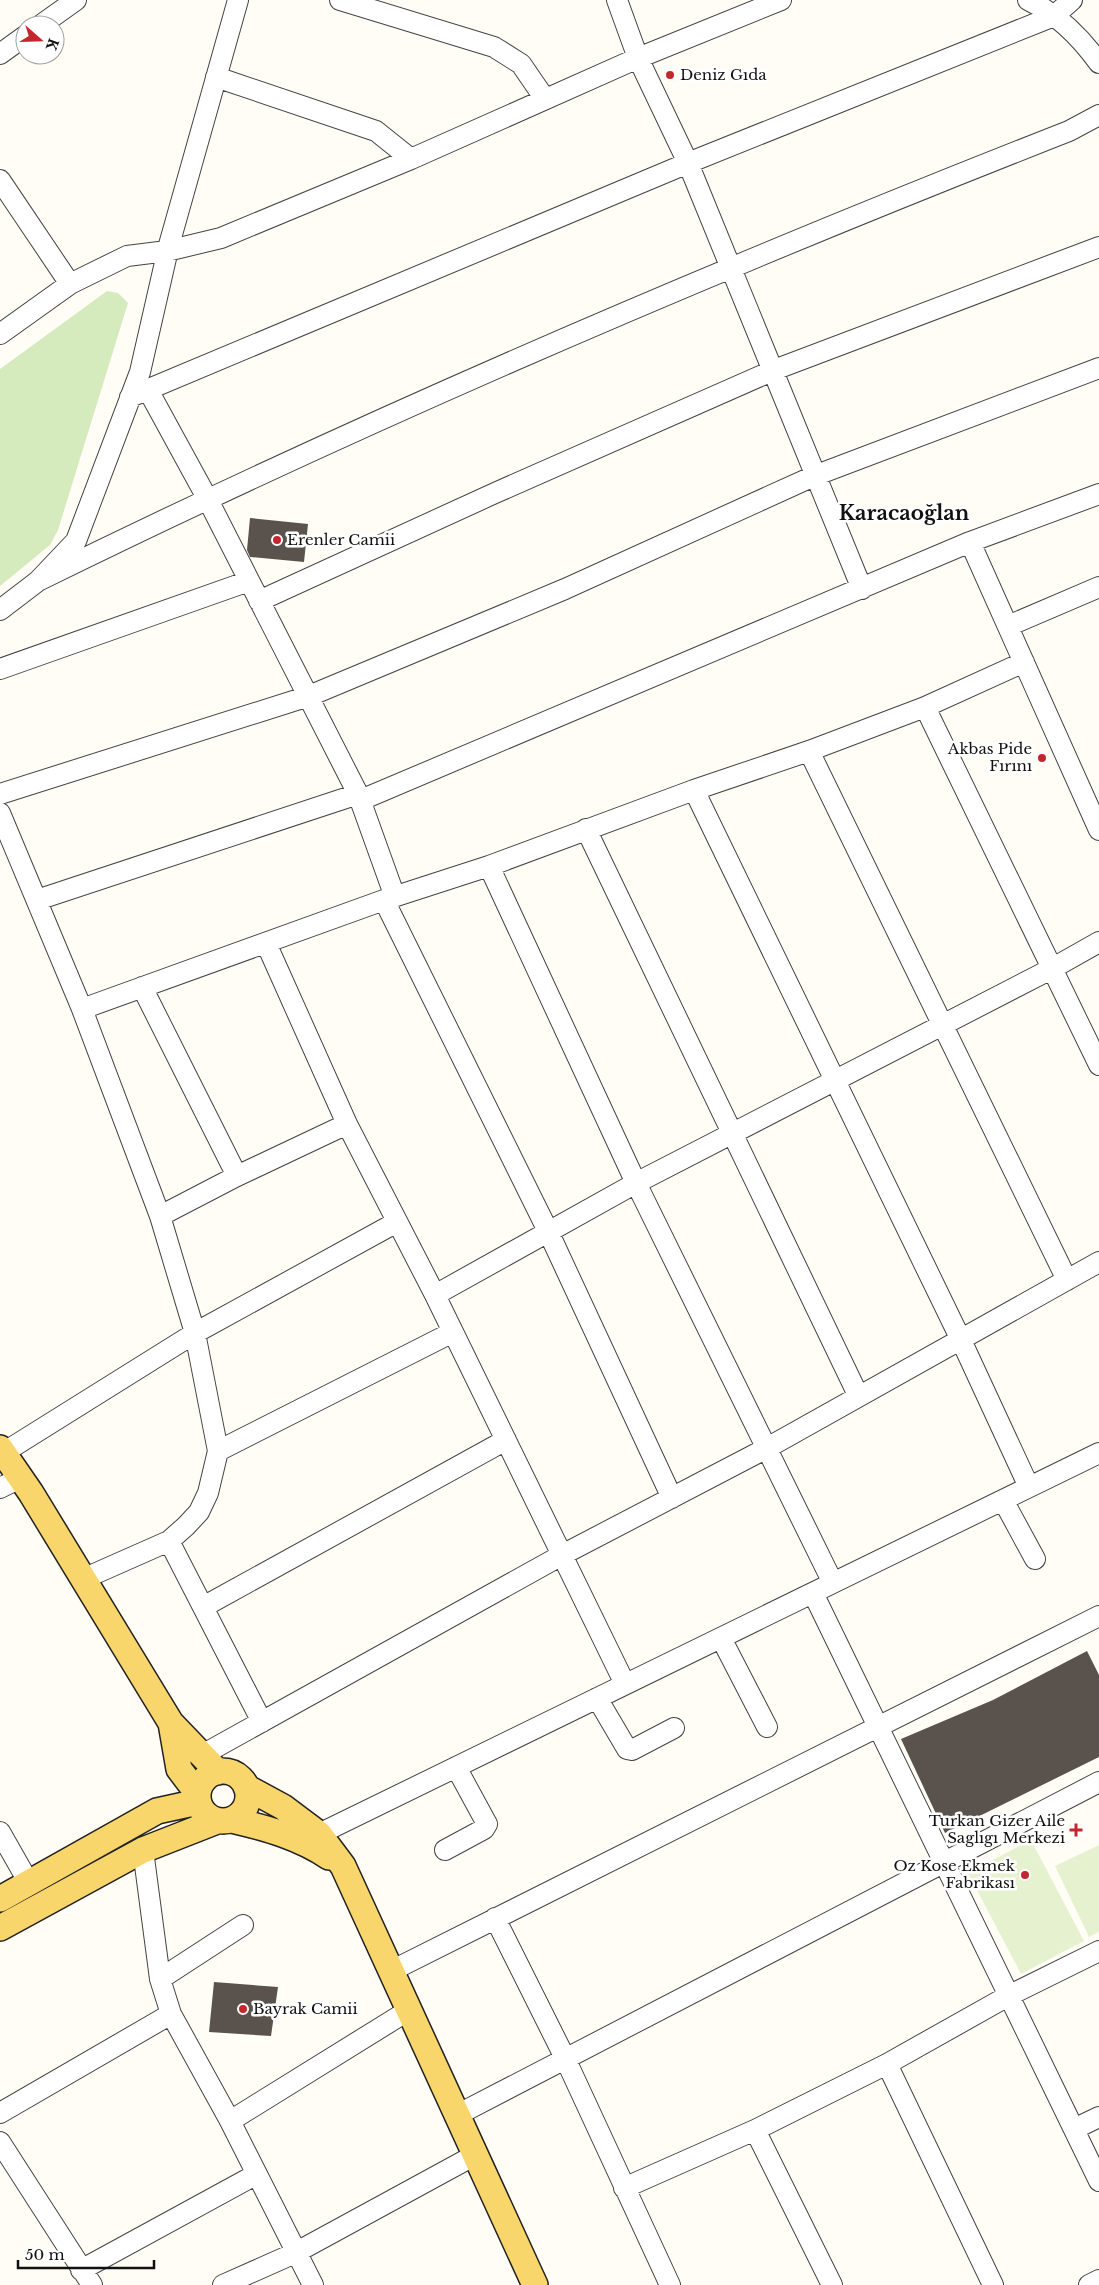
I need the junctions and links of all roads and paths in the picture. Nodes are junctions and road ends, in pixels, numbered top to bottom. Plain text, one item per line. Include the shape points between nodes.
1 (76, 0) edge
2 (238, 0) edge
3 (340, 0) edge
4 (616, 0) edge
5 (782, 0) edge
6 (1028, 0) edge
7 (1072, 0) edge
8 (55, 15) edge
9 (1054, 16) junction
10 (15, 43) edge
11 (0, 54) edge
12 (638, 58) junction
13 (1099, 64) edge
14 (216, 77) junction
15 (545, 100) junction
16 (1099, 115) edge
17 (411, 158) junction
18 (688, 164) junction
19 (0, 180) edge
20 (1099, 247) edge
21 (167, 251) junction
22 (729, 267) junction
23 (70, 284) junction
24 (0, 334) edge
25 (1099, 368) edge
26 (774, 370) junction
27 (139, 393) junction
28 (814, 476) junction
29 (1099, 494) edge
30 (207, 498) junction
31 (970, 542) junction
32 (38, 580) junction
33 (249, 581) junction
34 (1099, 586) edge
35 (862, 589) junction
36 (259, 601) junction
37 (0, 610) edge
38 (1008, 626) junction
39 (1024, 662) junction
40 (0, 669) edge
41 (309, 696) junction
42 (925, 707) junction
43 (809, 751) junction
44 (694, 790) junction
45 (0, 794) edge
46 (360, 797) junction
47 (0, 813) edge
48 (586, 830) junction
49 (1099, 830) edge
50 (489, 866) junction
51 (390, 898) junction
52 (37, 900) junction
53 (1099, 942) edge
54 (266, 943) junction
55 (1053, 968) junction
56 (142, 987) junction
57 (82, 1009) junction
58 (942, 1024) junction
59 (1099, 1065) edge
60 (835, 1080) junction
61 (347, 1124) junction
62 (733, 1134) junction
63 (237, 1176) junction
64 (636, 1183) junction
65 (160, 1216) junction
66 (397, 1222) junction
67 (548, 1231) junction
68 (1099, 1262) edge
69 (1067, 1280) junction
70 (435, 1295) junction
71 (453, 1332) junction
72 (195, 1333) junction
73 (962, 1340) junction
74 (858, 1395) junction
75 (506, 1440) junction
76 (767, 1448) junction
77 (2, 1450) edge
78 (218, 1451) junction
79 (1099, 1453) edge
80 (10, 1483) edge
81 (1029, 1487) junction
82 (672, 1498) junction
83 (1003, 1500) junction
84 (169, 1541) junction
85 (562, 1555) junction
86 (1035, 1560) dead end
87 (83, 1580) junction
88 (833, 1583) junction
89 (813, 1593) junction
90 (203, 1607) junction
91 (1099, 1616) edge
92 (721, 1638) junction
93 (625, 1684) junction
94 (597, 1698) junction
95 (262, 1722) junction
96 (171, 1723) junction
97 (766, 1727) dead end
98 (674, 1728) dead end
99 (877, 1728) junction
100 (210, 1763) junction
101 (456, 1767) junction
102 (179, 1769) junction
103 (1099, 1782) edge
104 (246, 1787) junction
105 (198, 1798) junction
106 (157, 1810) junction
107 (224, 1820) junction
108 (0, 1832) edge
109 (317, 1841) junction
110 (143, 1850) junction
111 (445, 1850) dead end
112 (943, 1863) junction
113 (29, 1883) junction
114 (0, 1899) edge
115 (496, 1918) junction
116 (244, 1925) dead end
117 (0, 1928) edge
118 (1099, 1951) edge
119 (391, 1971) junction
120 (160, 1979) junction
121 (1008, 1996) junction
122 (408, 2010) junction
123 (171, 2014) junction
124 (565, 2058) junction
125 (887, 2064) junction
126 (0, 2113) edge
127 (457, 2115) junction
128 (1099, 2117) edge
129 (230, 2122) junction
130 (1074, 2129) junction
131 (755, 2130) junction
132 (0, 2142) edge
133 (475, 2155) junction
134 (257, 2174) junction
135 (1099, 2181) edge
136 (624, 2188) junction
137 (295, 2254) junction
138 (87, 2278) edge
139 (1099, 2280) edge
140 (223, 2285) edge
141 (313, 2285) edge
142 (535, 2285) edge
143 (670, 2285) edge
144 (832, 2285) edge
145 (993, 2285) edge
146 (1089, 2285) edge

1 - 8 street
2 - 14 street
3 - 15 street via 494,47 521,64
4 - 12 street
5 - 12 street
6 - 9 street
7 - 9 street
9 - 13 street via 1088,47
9 - 18 street
10 - 11 street
12 - 15 street
12 - 18 street
14 - 17 street via 376,131
14 - 21 street
15 - 17 street
16 - 22 street via 1069,132
17 - 21 street via 221,238
18 - 22 street
18 - 27 street
19 - 23 street
20 - 26 street
21 - 23 street via 127,256
21 - 27 street via 140,372
22 - 26 street
22 - 30 street
23 - 24 street
25 - 28 street
26 - 28 street
26 - 36 street
27 - 30 street
27 - 32 street via 76,541
28 - 35 street
28 - 41 street via 565,589
29 - 31 street
30 - 32 street
30 - 33 street
31 - 35 street
31 - 38 street
32 - 37 street
33 - 36 street
33 - 40 street
34 - 38 street
35 - 46 street
36 - 41 street
38 - 39 street
39 - 42 street
39 - 49 street
41 - 45 street
41 - 46 street
42 - 43 street
42 - 55 street
43 - 44 street
43 - 58 street
44 - 48 street
44 - 60 street
46 - 51 street
46 - 52 street
47 - 52 street
48 - 50 street
48 - 62 street
50 - 51 street
50 - 64 street
51 - 54 street
51 - 67 street
52 - 57 street
53 - 55 street
54 - 56 street
54 - 61 street
55 - 58 street
55 - 59 street
56 - 57 street
56 - 63 street
57 - 65 street
58 - 60 street
58 - 69 street
60 - 62 street
60 - 73 street
61 - 63 street
61 - 66 street
62 - 64 street
62 - 74 street
63 - 65 street
64 - 67 street
64 - 76 street
65 - 72 street
66 - 70 street
66 - 72 street
67 - 70 street
67 - 82 street
68 - 69 street
69 - 73 street
70 - 71 street
71 - 75 street
71 - 78 street
72 - 77 street
72 - 78 street
73 - 74 street
73 - 81 street
74 - 76 street
75 - 85 street
75 - 90 street
76 - 82 street
76 - 88 street
77 - 80 main road
78 - 84 street via 208,1493 199,1512
79 - 81 street
80 - 87 main road
81 - 83 street
82 - 85 street
83 - 86 street
83 - 88 street
84 - 87 street
84 - 90 street
85 - 93 street
85 - 95 street
87 - 96 main road
88 - 89 street
89 - 92 street
89 - 99 street
90 - 95 street
91 - 99 street
92 - 93 street
92 - 97 street
93 - 94 street
94 - 98 street via 627,1750
94 - 101 street
95 - 100 street
96 - 100 main road
96 - 102 main road
99 - 112 street
99 - 115 street
100 - 104 main road via 235,1774
100 - 105 main road
101 - 109 street
101 - 111 street via 487,1824 484,1829
102 - 105 main road
102 - 106 main road
103 - 112 street
104 - 107 main road via 246,1804 239,1815
104 - 109 main road via 283,1807
105 - 106 main road
105 - 107 main road via 202,1811
106 - 113 main road
107 - 109 main road
107 - 110 main road
108 - 113 street
109 - 119 main road via 343,1866
110 - 117 main road
110 - 120 street
112 - 121 street
112 - 124 street
113 - 114 main road
115 - 119 street
115 - 124 street
116 - 120 street
118 - 121 street
119 - 122 main road
120 - 123 street
121 - 125 street
121 - 130 street
122 - 127 main road
122 - 129 street
123 - 126 street
123 - 129 street
124 - 127 street
124 - 136 street
125 - 131 street
125 - 145 street
127 - 133 main road
128 - 130 street
129 - 134 street
130 - 135 street
131 - 136 street
131 - 144 street
132 - 138 street
133 - 137 street
133 - 142 main road
134 - 137 street
134 - 138 street
136 - 143 street
137 - 140 street
137 - 141 street
139 - 146 street

